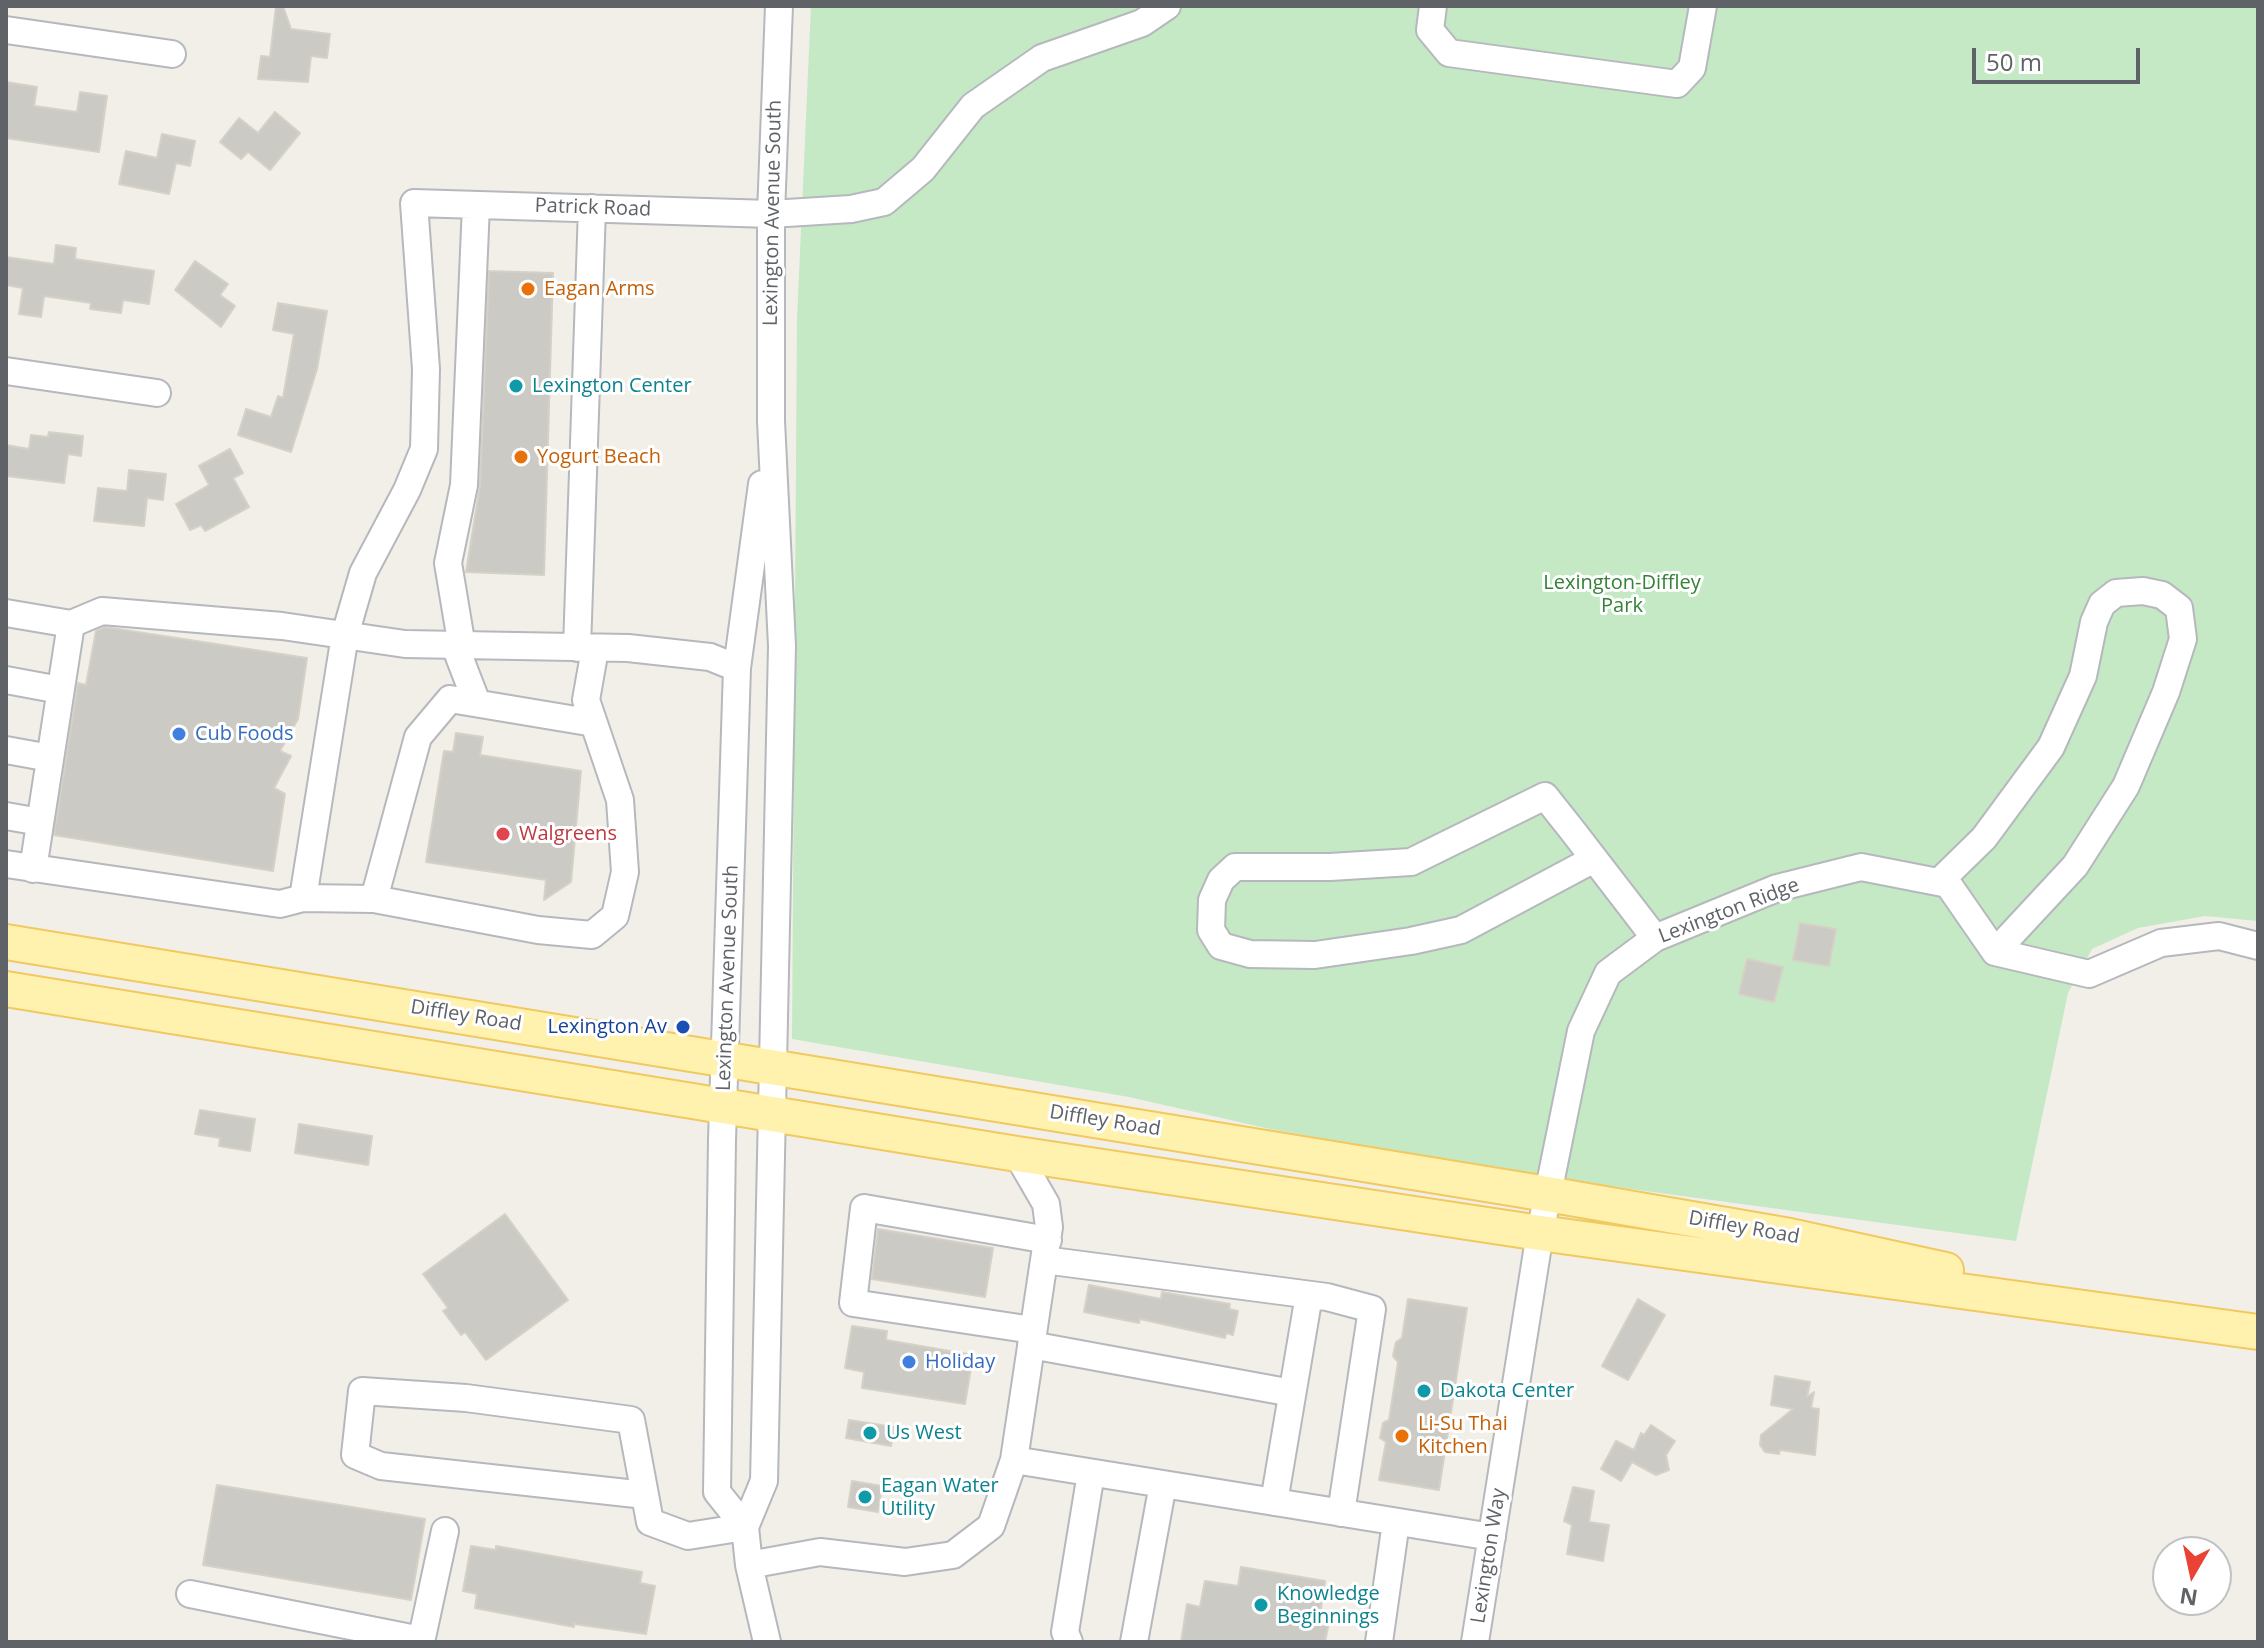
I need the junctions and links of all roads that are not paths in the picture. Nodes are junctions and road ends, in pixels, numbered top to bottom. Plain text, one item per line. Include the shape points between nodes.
1 (779, 6) edge
2 (1167, 6) edge
3 (1433, 6) edge
4 (1703, 6) edge
5 (6, 30) edge
6 (172, 54) dead end
7 (476, 205) junction
8 (592, 208) junction
9 (771, 214) junction
10 (6, 371) edge
11 (157, 393) dead end
12 (771, 421) junction
13 (6, 613) edge
14 (71, 624) junction
15 (345, 635) junction
16 (458, 647) junction
17 (586, 648) junction
18 (737, 668) junction
19 (6, 680) edge
20 (60, 690) junction
21 (477, 703) junction
22 (594, 723) junction
23 (6, 750) edge
24 (50, 758) junction
25 (6, 816) edge
26 (40, 822) junction
27 (1594, 859) junction
28 (6, 864) edge
29 (33, 869) junction
30 (1939, 882) junction
31 (303, 898) junction
32 (374, 899) junction
33 (1655, 938) junction
34 (6, 942) edge
35 (2258, 946) edge
36 (1995, 952) junction
37 (6, 989) edge
38 (724, 1058) junction
39 (773, 1066) junction
40 (723, 1106) junction
41 (770, 1114) junction
42 (1017, 1154) junction
43 (1547, 1194) junction
44 (1540, 1233) junction
45 (1046, 1250) junction
46 (1309, 1295) junction
47 (2200, 1327) junction
48 (2258, 1332) edge
49 (1032, 1337) junction
50 (1292, 1393) junction
51 (1014, 1460) junction
52 (1091, 1473) junction
53 (1163, 1484) junction
54 (645, 1495) junction
55 (1274, 1502) junction
56 (1341, 1513) junction
57 (1396, 1522) junction
58 (745, 1527) junction
59 (445, 1531) dead end
60 (1492, 1537) junction
61 (749, 1565) junction
62 (190, 1594) dead end
63 (421, 1641) edge
64 (767, 1642) edge
65 (1069, 1642) edge
66 (1134, 1642) edge
67 (1379, 1642) edge
68 (1475, 1642) edge

1 - 9 street, Lexington Avenue South
2 - 9 street, Patrick Road via 1142,23 1042,58 973,106 923,169 884,202
3 - 4 street via 1430,30 1449,53 1677,84 1692,68
5 - 6 street
7 - 8 street, Patrick Road
7 - 15 street, Patrick Road via 414,203 426,369 424,449 363,573
7 - 16 street via 464,485 448,563
8 - 9 street, Patrick Road
8 - 17 street
9 - 12 street, Lexington Avenue South
10 - 11 street
12 - 18 street, Lexington Avenue South
12 - 39 street, Lexington Avenue South via 782,646
13 - 14 street
14 - 15 street via 102,611
14 - 20 street
15 - 16 street
15 - 31 street
16 - 17 street
16 - 21 street
17 - 18 street via 710,657
17 - 22 street via 586,700
18 - 38 street, Lexington Avenue South
19 - 20 street
20 - 24 street
21 - 22 street
21 - 32 street via 450,699 418,737
22 - 32 street via 620,800 625,872 615,916 592,935
23 - 24 street
24 - 26 street
25 - 26 street
26 - 29 street
27 - 27 street via 1545,796 1411,862 1235,867 1221,880 1212,900 1211,930 1221,946 1250,954 1315,955 1411,941 1461,930
27 - 33 street
28 - 29 street
29 - 31 street via 280,904
30 - 33 street, Lexington Ridge via 1861,867 1777,888
30 - 36 street via 1948,884
30 - 36 street via 1984,838 2051,747 2083,676 2102,604 2116,593 2143,591 2162,595 2179,608 2183,639 2126,786 2075,866
31 - 32 street
33 - 43 street, Lexington Ridge via 1608,973 1581,1031
34 - 38 main road, Diffley Road
35 - 36 street via 2219,936 2161,943 2089,974
37 - 40 main road, Diffley Road
38 - 39 main road, Diffley Road
38 - 40 street, Lexington Avenue South
39 - 41 street, Lexington Avenue South
39 - 43 main road, Diffley Road
40 - 41 main road, Diffley Road
40 - 58 street, Lexington Avenue South via 717,1492
41 - 42 main road, Diffley Road
41 - 58 street, Lexington Avenue South via 764,1481
42 - 44 main road, Diffley Road
42 - 45 street via 1046,1204
43 - 44 street, Lexington Ridge
43 - 47 main road, Diffley Road via 1790,1236
44 - 47 main road, Diffley Road
44 - 60 street, Lexington Way
45 - 46 street
45 - 49 street
45 - 49 street via 864,1208 853,1303
46 - 50 street
46 - 56 street via 1372,1309
47 - 48 main road, Diffley Road
49 - 50 street
49 - 51 street
50 - 55 street
51 - 52 street
51 - 61 street via 991,1526 953,1555 905,1562 820,1552
52 - 53 street
52 - 65 street via 1065,1632
53 - 55 street
53 - 66 street
54 - 54 street via 631,1420 466,1398 362,1391 355,1455 381,1466
54 - 58 street via 650,1522 688,1536
55 - 56 street
56 - 57 street
57 - 60 street
57 - 67 street
58 - 61 street, Lexington Avenue South
59 - 63 street
60 - 68 street, Lexington Way
61 - 64 street, Lexington Avenue South
62 - 63 street

